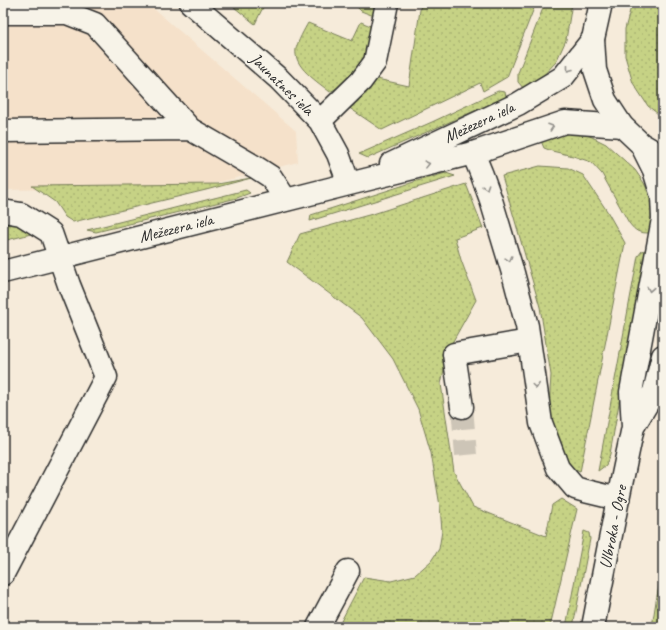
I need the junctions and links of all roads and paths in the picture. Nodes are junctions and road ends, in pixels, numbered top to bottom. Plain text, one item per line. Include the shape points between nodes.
1 (191, 3) edge
2 (387, 3) edge
3 (600, 3) edge
4 (3, 13) edge
5 (593, 39) junction
6 (320, 121) junction
7 (622, 126) junction
8 (190, 129) junction
9 (3, 131) edge
10 (641, 144) junction
11 (473, 153) junction
12 (663, 157) edge
13 (349, 184) junction
14 (286, 200) junction
15 (3, 211) edge
16 (60, 258) junction
17 (3, 272) edge
18 (529, 341) junction
19 (663, 356) edge
20 (462, 407) tunnel mouth
21 (633, 427) junction
22 (618, 499) junction
23 (348, 571) dead end
24 (3, 574) edge
25 (318, 627) edge
26 (593, 627) edge

1 - 6 street, Jaunatnes iela via 279,79
2 - 6 street via 375,62 361,81
3 - 5 street
4 - 8 street via 67,13 95,24
5 - 7 street via 595,70 605,100
5 -> 13 street, Mežezera iela via 563,77 518,104
6 - 13 street, Jaunatnes iela via 338,154
7 - 10 street
11 -> 7 street, Mežezera iela via 565,122
8 - 9 street
8 - 14 street via 270,177
10 - 12 street
10 -> 21 street, Ulbroka - Ogre via 654,170 662,196 663,218 631,392
13 -> 11 street, Mežezera iela
11 -> 18 street via 510,264
13 - 14 street, Mežezera iela
14 - 16 street, Mežezera iela
15 - 16 street via 21,214 51,233
16 - 17 street, Mežezera iela
16 - 24 street via 106,377
18 - 20 street via 454,354
18 -> 22 street via 541,423 558,468 575,488
19 - 21 street, Ulbroka - Ogre via 654,392
21 - 22 street, Ulbroka - Ogre
22 - 26 street, Ulbroka - Ogre
23 - 25 street

